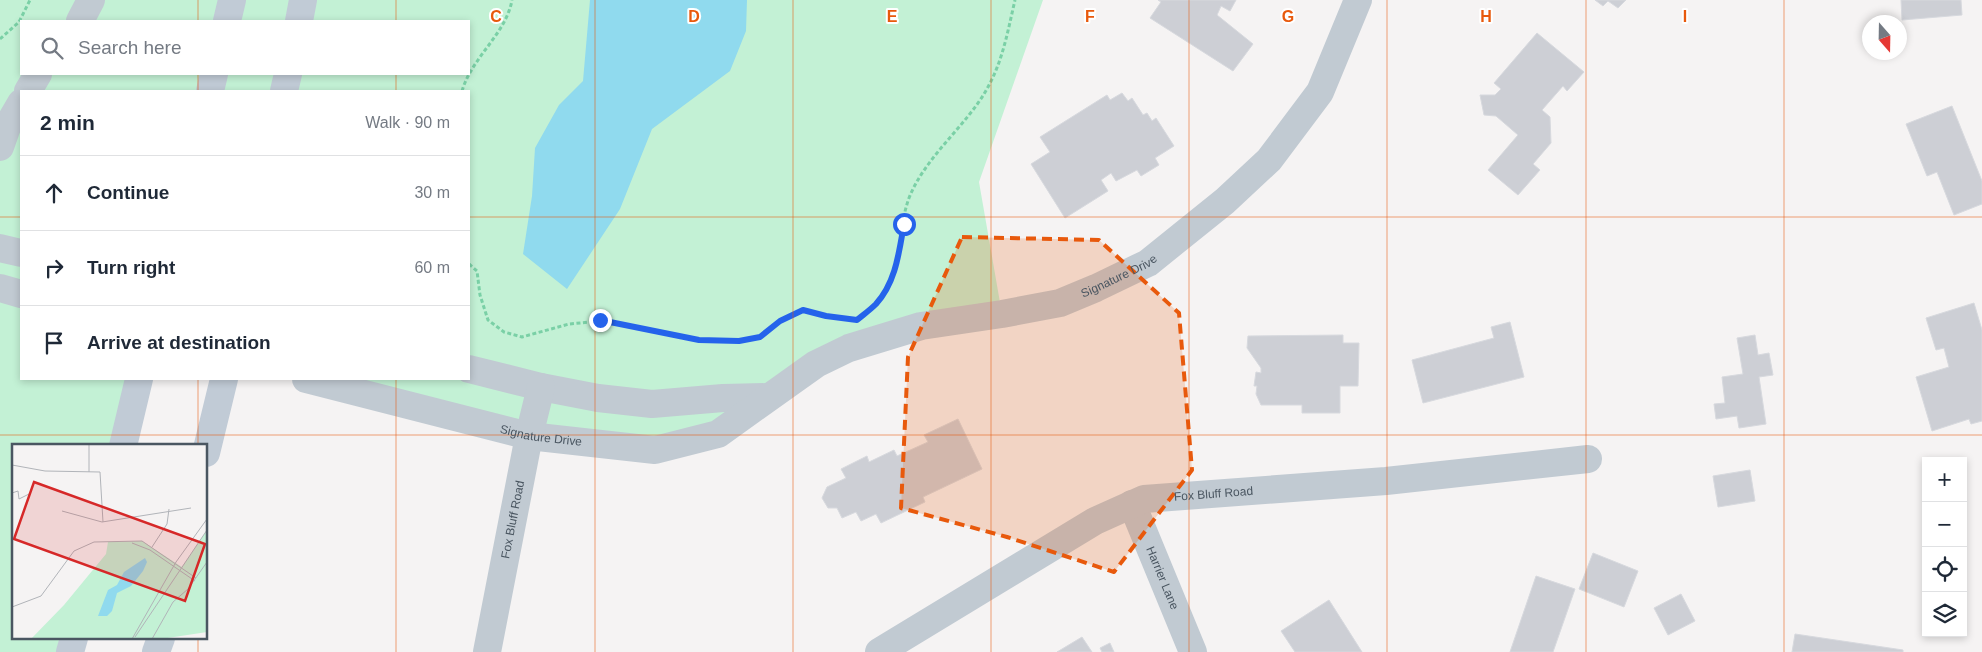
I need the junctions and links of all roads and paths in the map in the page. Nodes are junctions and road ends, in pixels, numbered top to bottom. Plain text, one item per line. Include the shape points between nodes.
1 (30, 0) edge
2 (91, 0) edge
3 (232, 0) edge
4 (303, 0) edge
5 (512, 0) edge
6 (1015, 0) edge
7 (1358, 0) edge
8 (81, 20) edge
9 (226, 20) edge
10 (299, 20) edge
11 (0, 39) edge
12 (470, 72) edge
13 (37, 75) edge
14 (214, 75) edge
15 (288, 75) edge
16 (468, 75) edge
17 (29, 90) edge
18 (210, 90) edge
19 (284, 90) edge
20 (462, 90) edge
21 (20, 105) edge
22 (0, 147) edge
23 (0, 248) edge
24 (20, 253) edge
25 (470, 265) edge
26 (0, 288) edge
27 (20, 294) edge
28 (864, 314) dead end
29 (847, 319) dead end
30 (470, 368) edge
31 (140, 380) edge
32 (224, 380) edge
33 (310, 380) edge
34 (541, 387) junction
35 (768, 397) junction
36 (529, 436) junction
37 (123, 444) edge
38 (208, 445) edge
39 (1588, 459) dead end
40 (1132, 504) junction
41 (160, 640) edge
42 (156, 652) edge
43 (487, 652) edge
44 (879, 652) edge
45 (1193, 652) edge

1 - 11 path via 19,22
2 - 8 street
3 - 9 main road
4 - 10 main road
5 - 12 path via 496,35
6 - 28 path via 1001,58 988,88 924,170 909,198 892,280 876,304
7 - 35 street, Signature Drive via 1320,92 1269,160 1225,201 1148,262 1060,303 921,326 849,348 816,364
13 - 17 street
14 - 18 main road
15 - 19 main road
16 - 20 path
21 - 22 street
23 - 24 street
25 - 29 path via 477,271 488,320 504,332 522,337 569,324 600,320 699,340 739,341 760,337 780,321 803,310
26 - 27 street
30 - 34 street
31 - 37 main road
32 - 38 main road
33 - 36 street, Signature Drive
34 - 35 street via 652,404
34 - 36 street, Fox Bluff Road
35 - 36 street, Signature Drive via 718,434 655,450
36 - 43 street, Fox Bluff Road
39 - 40 street, Fox Bluff Road via 1386,481 1144,499
40 - 44 street, Fox Bluff Road via 1095,521
40 - 45 street, Harrier Lane
41 - 42 main road

